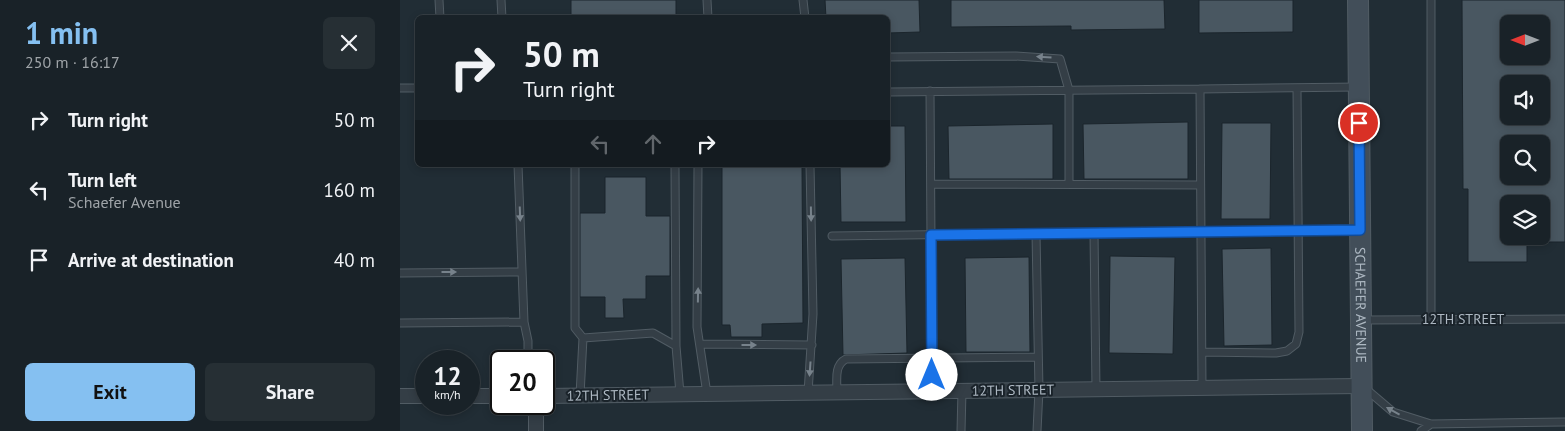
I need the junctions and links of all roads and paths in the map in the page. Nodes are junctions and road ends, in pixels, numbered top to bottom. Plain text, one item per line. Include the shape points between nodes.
1 (439, 0) edge
2 (501, 0) edge
3 (707, 0) edge
4 (804, 0) edge
5 (1358, 0) edge
6 (1431, 0) edge
7 (440, 15) edge
8 (502, 15) edge
9 (708, 15) edge
10 (805, 15) edge
11 (890, 57) edge
12 (1359, 87) junction
13 (400, 88) edge
14 (415, 88) edge
15 (1297, 88) junction
16 (1200, 89) junction
17 (1069, 90) junction
18 (930, 91) junction
19 (890, 92) edge
20 (518, 167) edge
21 (574, 167) edge
22 (675, 167) edge
23 (698, 167) edge
24 (810, 167) edge
25 (931, 184) junction
26 (1069, 184) junction
27 (1200, 185) junction
28 (1298, 230) junction
29 (1360, 230) junction
30 (1200, 231) junction
31 (1094, 233) junction
32 (1036, 234) junction
33 (931, 235) junction
34 (832, 236) dead end
35 (522, 272) junction
36 (400, 273) edge
37 (1565, 319) edge
38 (1361, 320) junction
39 (1431, 320) junction
40 (524, 322) junction
41 (400, 323) edge
42 (583, 338) junction
43 (700, 344) junction
44 (812, 345) junction
45 (676, 346) junction
46 (528, 350) edge
47 (1202, 352) junction
48 (1038, 357) junction
49 (932, 358) junction
50 (1361, 386) junction
51 (1202, 388) junction
52 (1096, 389) junction
53 (1039, 390) junction
54 (932, 391) junction
55 (962, 391) junction
56 (808, 392) junction
57 (837, 392) junction
58 (680, 394) junction
59 (707, 394) junction
60 (580, 395) junction
61 (400, 396) edge
62 (415, 396) edge
63 (555, 396) edge
64 (536, 415) edge
65 (1565, 422) edge
66 (1431, 424) junction
67 (536, 431) edge
68 (961, 431) edge
69 (1037, 431) edge
70 (1362, 431) edge
71 (1421, 431) edge

1 - 7 lane
2 - 8 lane
3 - 9 lane
4 - 10 lane
5 - 12 street, SCHAEFER AVENUE
6 - 39 lane
17 -> 11 lane via 1060,58
12 - 15 lane
12 - 29 street, SCHAEFER AVENUE
13 - 14 lane
15 - 16 lane
15 - 28 lane
16 - 17 lane
16 - 27 lane
17 - 18 lane
17 - 26 lane
18 - 19 lane
18 - 25 lane
20 -> 35 lane
21 - 42 lane via 574,328
22 - 45 lane
43 -> 23 lane via 697,326
24 -> 44 lane
25 - 26 lane
25 - 33 lane
26 - 27 lane
27 - 30 lane
28 - 29 lane
28 - 30 lane
28 - 47 lane via 1299,332 1296,344 1287,351 1276,353
29 - 38 street, SCHAEFER AVENUE
30 - 31 lane
30 - 47 lane
31 - 32 lane
31 - 52 lane
32 - 33 lane
32 - 48 lane
33 - 34 lane
33 - 49 lane
36 -> 35 lane
35 - 40 lane
37 - 39 lane, 12TH STREET
38 - 39 lane, 12TH STREET
38 - 50 street, SCHAEFER AVENUE
40 - 41 lane
40 - 46 lane
42 - 45 lane via 654,333
42 - 60 lane
43 -> 44 lane
43 - 59 lane
44 -> 56 lane
45 - 58 lane
47 - 51 lane
48 - 49 lane
48 - 53 lane
49 - 54 lane
49 - 57 lane via 842,360 838,368
50 - 51 street, 12TH STREET
66 -> 50 lane via 1393,412
50 - 70 street, SCHAEFER AVENUE
51 - 52 street, 12TH STREET
52 - 53 street, 12TH STREET
53 - 55 street, 12TH STREET
53 - 69 lane
54 - 55 street, 12TH STREET
54 - 57 street, 12TH STREET
55 - 68 lane
56 - 57 street, 12TH STREET
56 - 59 street, 12TH STREET
58 - 59 street, 12TH STREET
58 - 60 street, 12TH STREET
60 - 63 street, 12TH STREET
61 - 62 street
64 - 67 street
65 - 66 lane
66 - 71 lane

